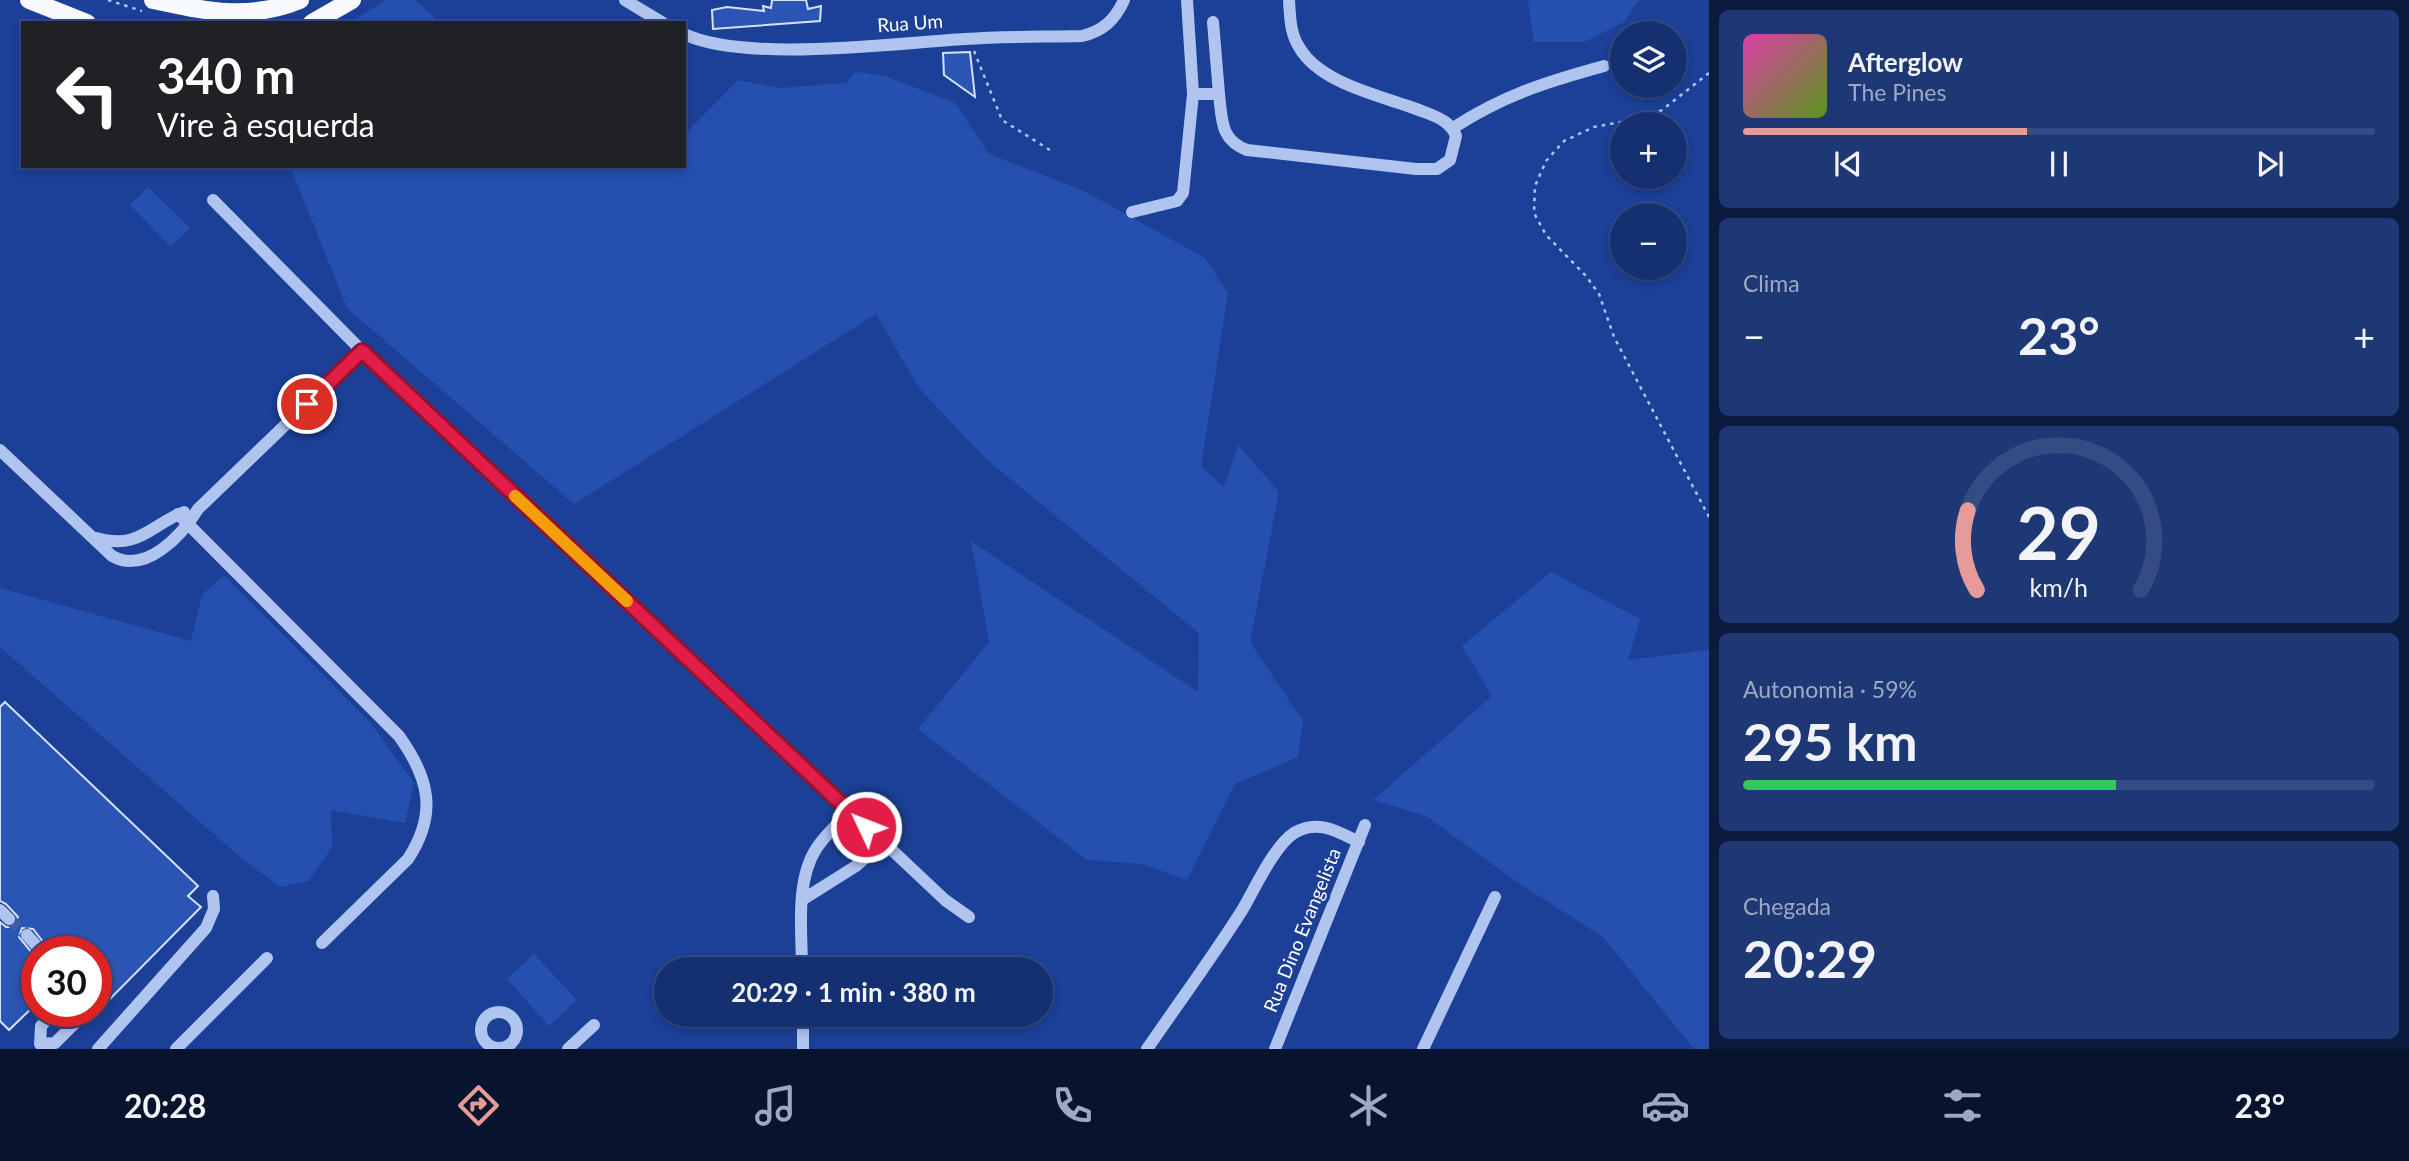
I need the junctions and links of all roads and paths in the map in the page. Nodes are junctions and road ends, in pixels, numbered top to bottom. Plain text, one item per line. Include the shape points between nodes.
1 (29, 0) edge
2 (153, 0) edge
3 (300, 0) edge
4 (352, 0) edge
5 (625, 0) edge
6 (1124, 0) edge
7 (1186, 0) edge
8 (1289, 0) edge
9 (82, 21) edge
10 (315, 21) edge
11 (660, 21) edge
12 (1213, 22) dead end
13 (686, 34) edge
14 (968, 38) junction
15 (1604, 66) dead end
16 (1709, 73) edge
17 (1193, 94) junction
18 (1219, 94) junction
19 (1453, 128) junction
20 (1053, 152) dead end
21 (213, 200) dead end
22 (1132, 212) dead end
23 (362, 351) junction
24 (0, 450) edge
25 (198, 509) junction
26 (178, 514) junction
27 (1709, 517) edge
28 (188, 525) junction
29 (94, 538) junction
30 (850, 811) junction
31 (1365, 825) dead end
32 (883, 842) junction
33 (1359, 842) junction
34 (214, 896) dead end
35 (1495, 897) dead end
36 (803, 900) junction
37 (969, 917) dead end
38 (322, 943) dead end
39 (802, 957) edge
40 (267, 958) dead end
41 (594, 1025) dead end
42 (41, 1027) edge
43 (71, 1027) edge
44 (803, 1027) edge
45 (98, 1049) edge
46 (176, 1049) edge
47 (568, 1049) edge
48 (803, 1049) edge
49 (1147, 1049) edge
50 (1275, 1049) edge
51 (1423, 1049) edge

1 - 9 main road
2 - 3 main road via 197,10 261,13
4 - 10 main road
5 - 11 street
6 - 14 street, Rua Um via 1109,23 1090,34
7 - 17 street
8 - 19 street via 1291,29 1299,48 1323,72 1440,118
12 - 18 street
13 - 14 street, Rua Um via 773,48
14 - 20 path via 1002,120
15 - 19 street via 1521,91
16 - 27 path via 1662,110 1594,127 1564,141 1546,162 1535,186 1534,213 1546,235 1599,294 1614,337
17 - 18 street
17 - 22 street via 1183,193 1177,201
18 - 19 street via 1224,133 1236,146 1247,149 1437,169 1453,153
21 - 23 street
23 - 25 street
23 - 30 street
24 - 29 street
25 - 26 street
25 - 28 street
26 - 28 street
26 - 29 street via 128,542
28 - 29 street via 160,550 133,561 112,556
28 - 38 street via 399,736 428,794 424,826 408,859
30 - 32 street
30 - 36 street via 816,850
31 - 33 street, Rua Dino Evangelista
32 - 36 street via 856,866
32 - 37 street
33 - 49 street via 1331,827 1293,834
33 - 50 street, Rua Dino Evangelista
34 - 45 street via 206,928
35 - 51 street
36 - 39 street
40 - 46 street
41 - 47 street
42 - 43 street via 40,1044 55,1043
44 - 48 street

